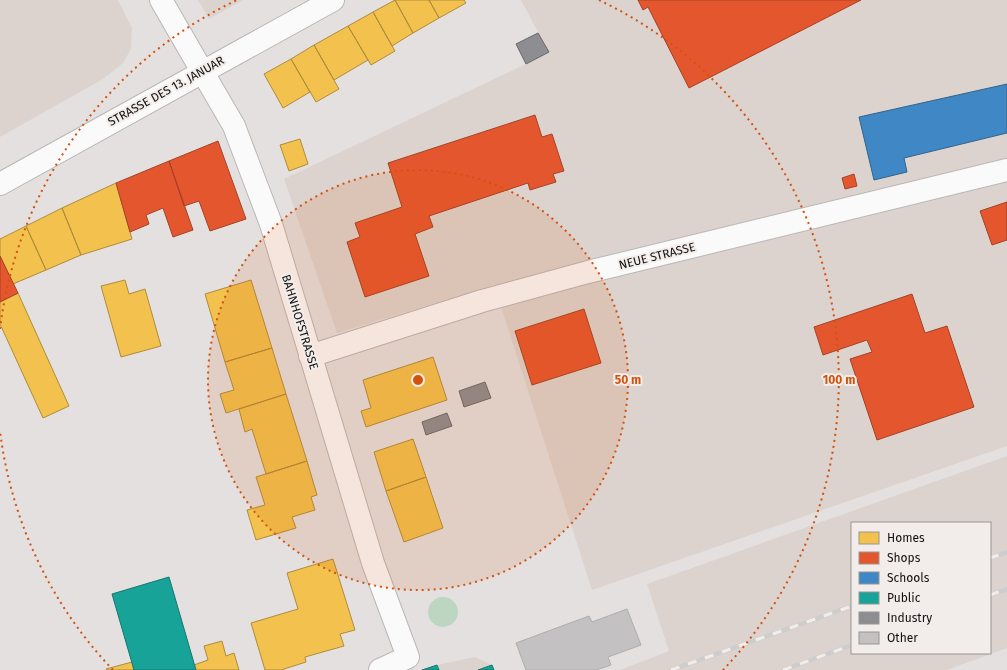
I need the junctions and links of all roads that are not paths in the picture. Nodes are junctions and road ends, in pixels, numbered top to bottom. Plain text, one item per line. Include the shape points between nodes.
1 (161, 0) edge
2 (333, 0) edge
3 (202, 71) junction
4 (1007, 170) edge
5 (0, 184) edge
6 (310, 356) junction
7 (380, 670) edge

1 - 3 street, BAHNHOFSTRASSE
2 - 3 street, STRASSE DES 13. JANUAR
3 - 5 street, STRASSE DES 13. JANUAR
3 - 6 street, BAHNHOFSTRASSE via 240,141 271,224
4 - 6 street, NEUE STRASSE via 588,272 482,301
6 - 7 street, BAHNHOFSTRASSE via 374,563 408,657

